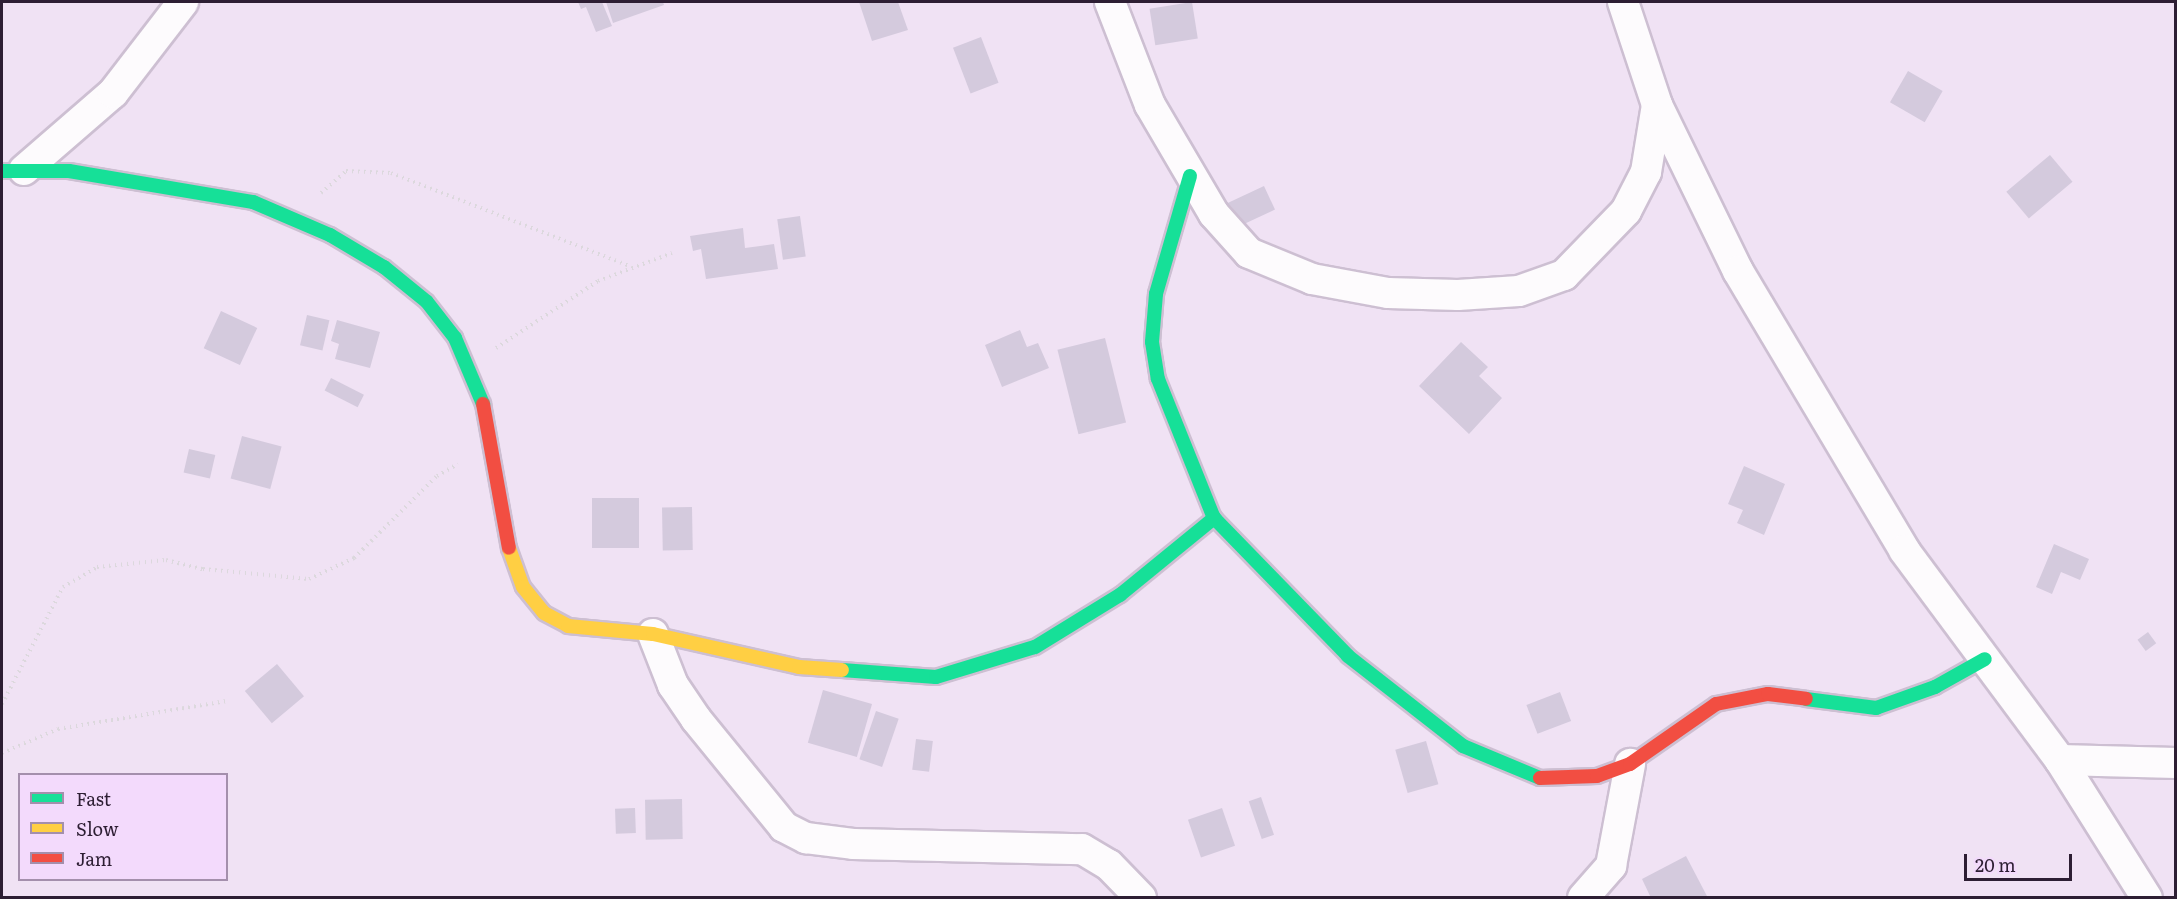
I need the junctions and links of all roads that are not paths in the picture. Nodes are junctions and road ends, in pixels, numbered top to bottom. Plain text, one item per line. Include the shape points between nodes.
1 (183, 2) edge
2 (1110, 2) edge
3 (1623, 2) edge
4 (1656, 105) junction
5 (13, 170) edge
6 (1190, 176) junction
7 (1214, 518) junction
8 (653, 634) junction
9 (1984, 659) junction
10 (2060, 760) junction
11 (2175, 763) edge
12 (1630, 764) junction
13 (1141, 897) edge
14 (1583, 897) edge
15 (2147, 897) edge

1 - 5 street via 113,93
2 - 6 street via 1150,105
3 - 4 street
4 - 6 street via 1646,171 1626,211 1564,275 1519,291 1388,293 1312,279 1249,253 1214,214
4 - 9 street via 1738,271 1898,541
5 - 8 street via 178,186 253,202 384,267 427,302 481,395 508,544 523,587 544,613 568,626
6 - 7 street via 1156,294 1152,342 1158,380
7 - 8 street via 1120,595 1035,647 936,677 799,667
7 - 12 street via 1348,656 1463,746 1541,779 1597,776
8 - 13 street via 690,711 784,828 806,838 853,844 1082,849 1109,865
9 - 10 street
9 - 12 street via 1935,687 1876,708 1768,694 1716,704
10 - 11 street
10 - 15 street
12 - 14 street via 1611,866

